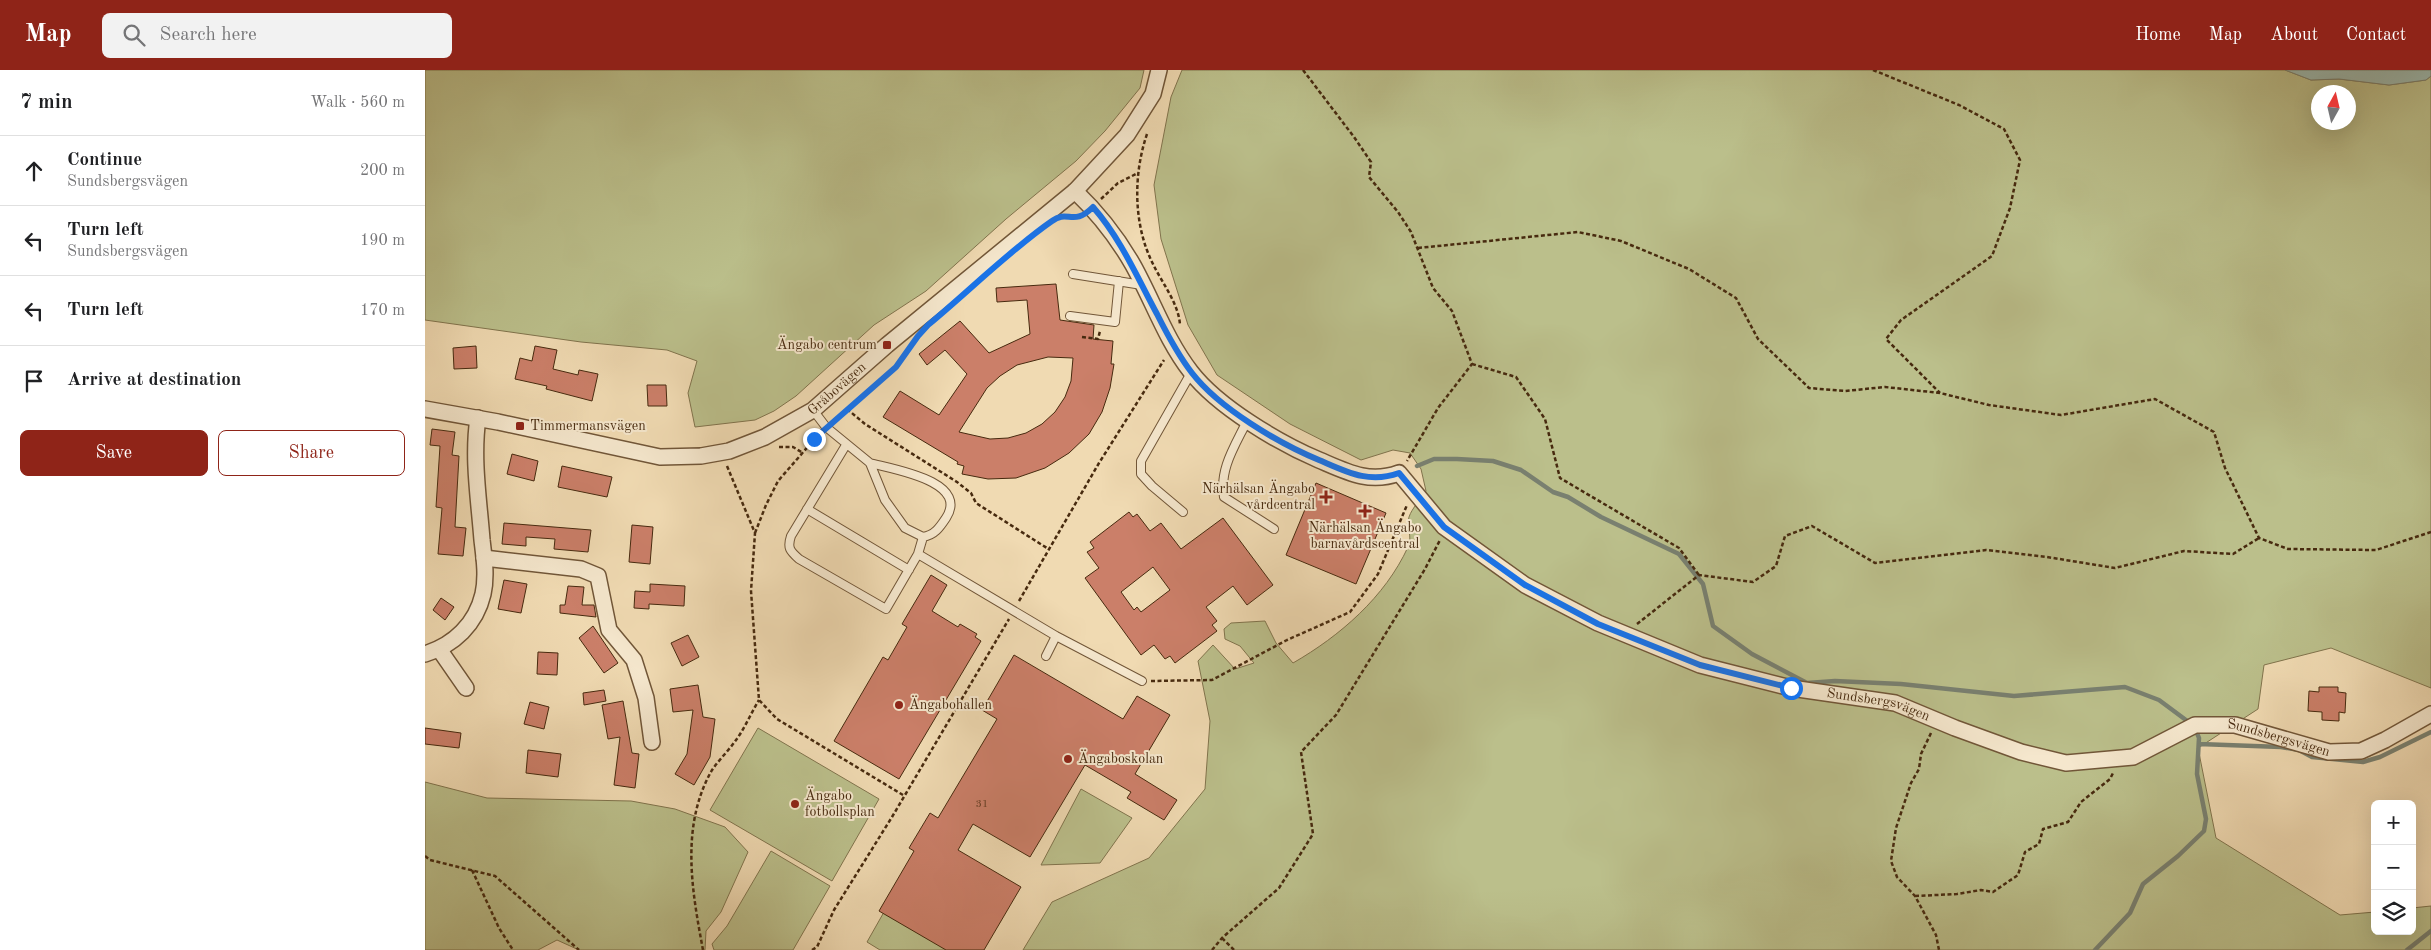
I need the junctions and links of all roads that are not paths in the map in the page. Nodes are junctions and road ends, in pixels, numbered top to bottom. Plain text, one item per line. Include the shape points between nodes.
1 (1159, 70) edge
2 (1075, 191) junction
3 (1073, 274) dead end
4 (1119, 281) junction
5 (1142, 285) junction
6 (1070, 316) dead end
7 (1191, 373) junction
8 (425, 409) edge
9 (813, 410) junction
10 (478, 418) junction
11 (1247, 421) junction
12 (846, 445) junction
13 (870, 462) junction
14 (807, 509) junction
15 (1183, 512) dead end
16 (1274, 529) dead end
17 (923, 537) junction
18 (918, 554) junction
19 (484, 558) junction
20 (909, 570) junction
21 (1056, 636) junction
22 (432, 652) edge
23 (1046, 656) dead end
24 (1141, 681) road end
25 (466, 688) dead end
26 (2431, 714) edge
27 (652, 742) dead end

1 - 2 street, Gråbovägen via 1153,94 1127,135
2 - 5 street, Sundsbergsvägen via 1103,219
2 - 9 street, Gråbovägen
3 - 4 lane
4 - 5 lane
4 - 6 lane via 1115,322
5 - 7 street, Sundsbergsvägen
7 - 11 street, Sundsbergsvägen
7 - 15 lane via 1141,461 1141,474
8 - 10 street, Gråbovägen
9 - 10 street, Gråbovägen via 765,437 729,451 681,458 652,456
9 - 12 lane
10 - 19 street via 476,457
11 - 16 lane via 1225,465 1224,497
11 - 26 street, Sundsbergsvägen via 1344,471 1383,479 1399,473 1444,527 1525,585 1598,624 1700,665 1791,688 1895,703 2021,752 2066,763 2133,757 2195,725 2235,725 2329,752 2361,751
12 - 13 lane
12 - 14 lane
13 - 17 lane via 885,500 905,528
13 - 17 lane via 922,477 949,494 948,515 935,532
14 - 20 lane
14 - 20 lane via 788,546 799,559 886,609
17 - 18 lane
18 - 20 lane
18 - 21 lane
19 - 22 street via 483,594 470,624 452,641
19 - 27 street via 581,569 598,576 609,630 634,660 647,698
21 - 23 lane
21 - 24 lane
22 - 25 street

